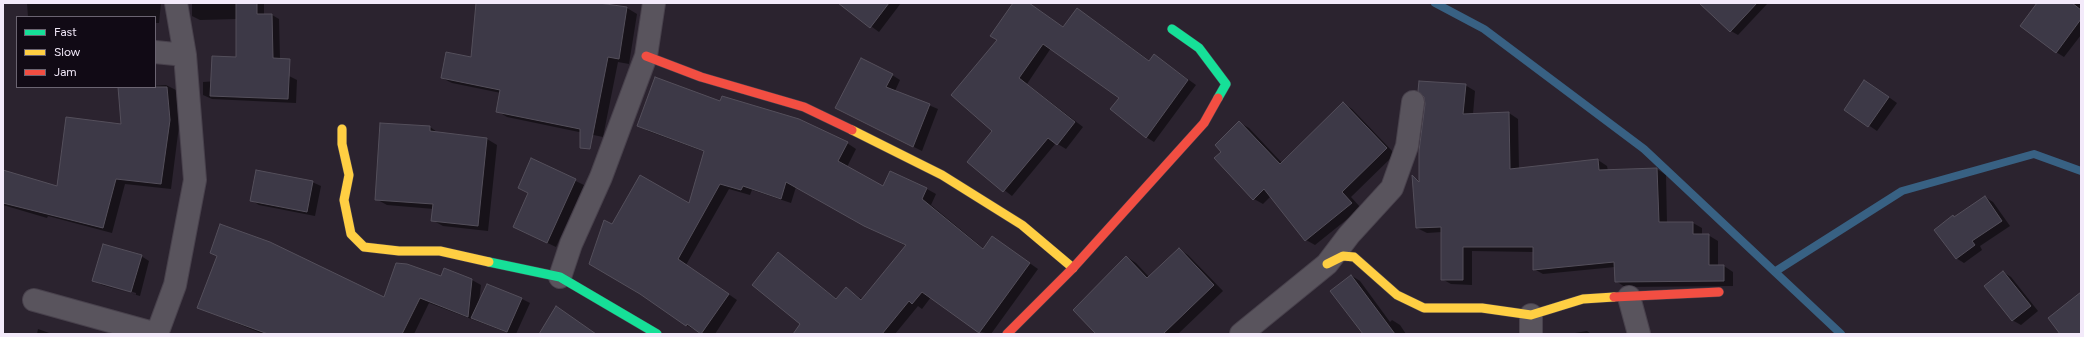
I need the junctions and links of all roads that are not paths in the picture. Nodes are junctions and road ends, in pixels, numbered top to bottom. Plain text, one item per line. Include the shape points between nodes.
1 (176, 3) edge
2 (654, 3) edge
3 (1172, 29) dead end
4 (156, 52) edge
5 (185, 55) junction
6 (646, 56) junction
7 (1414, 102) dead end
8 (342, 129) dead end
9 (1327, 264) junction
10 (1073, 268) junction
11 (560, 277) junction
12 (1720, 292) dead end
13 (1629, 297) junction
14 (34, 300) dead end
15 (1531, 324) edge
16 (657, 334) edge
17 (1007, 334) edge
18 (1241, 334) edge
19 (1639, 334) edge

1 - 5 street
2 - 6 street
3 - 10 street via 1199,48 1226,84 1204,123
4 - 5 street
5 - 14 street via 195,180 175,285 157,334
6 - 10 street via 701,77 804,107 942,175 1022,225
6 - 11 street via 601,178 571,244
7 - 9 street via 1407,146 1392,188 1349,235
8 - 11 street via 342,144 349,175 344,200 351,234 364,247 399,251 440,251
9 - 15 street via 1343,256 1354,257 1397,295 1424,308 1482,308
9 - 18 street
10 - 17 street
11 - 16 street
12 - 13 street
13 - 15 street via 1583,299
13 - 19 street

